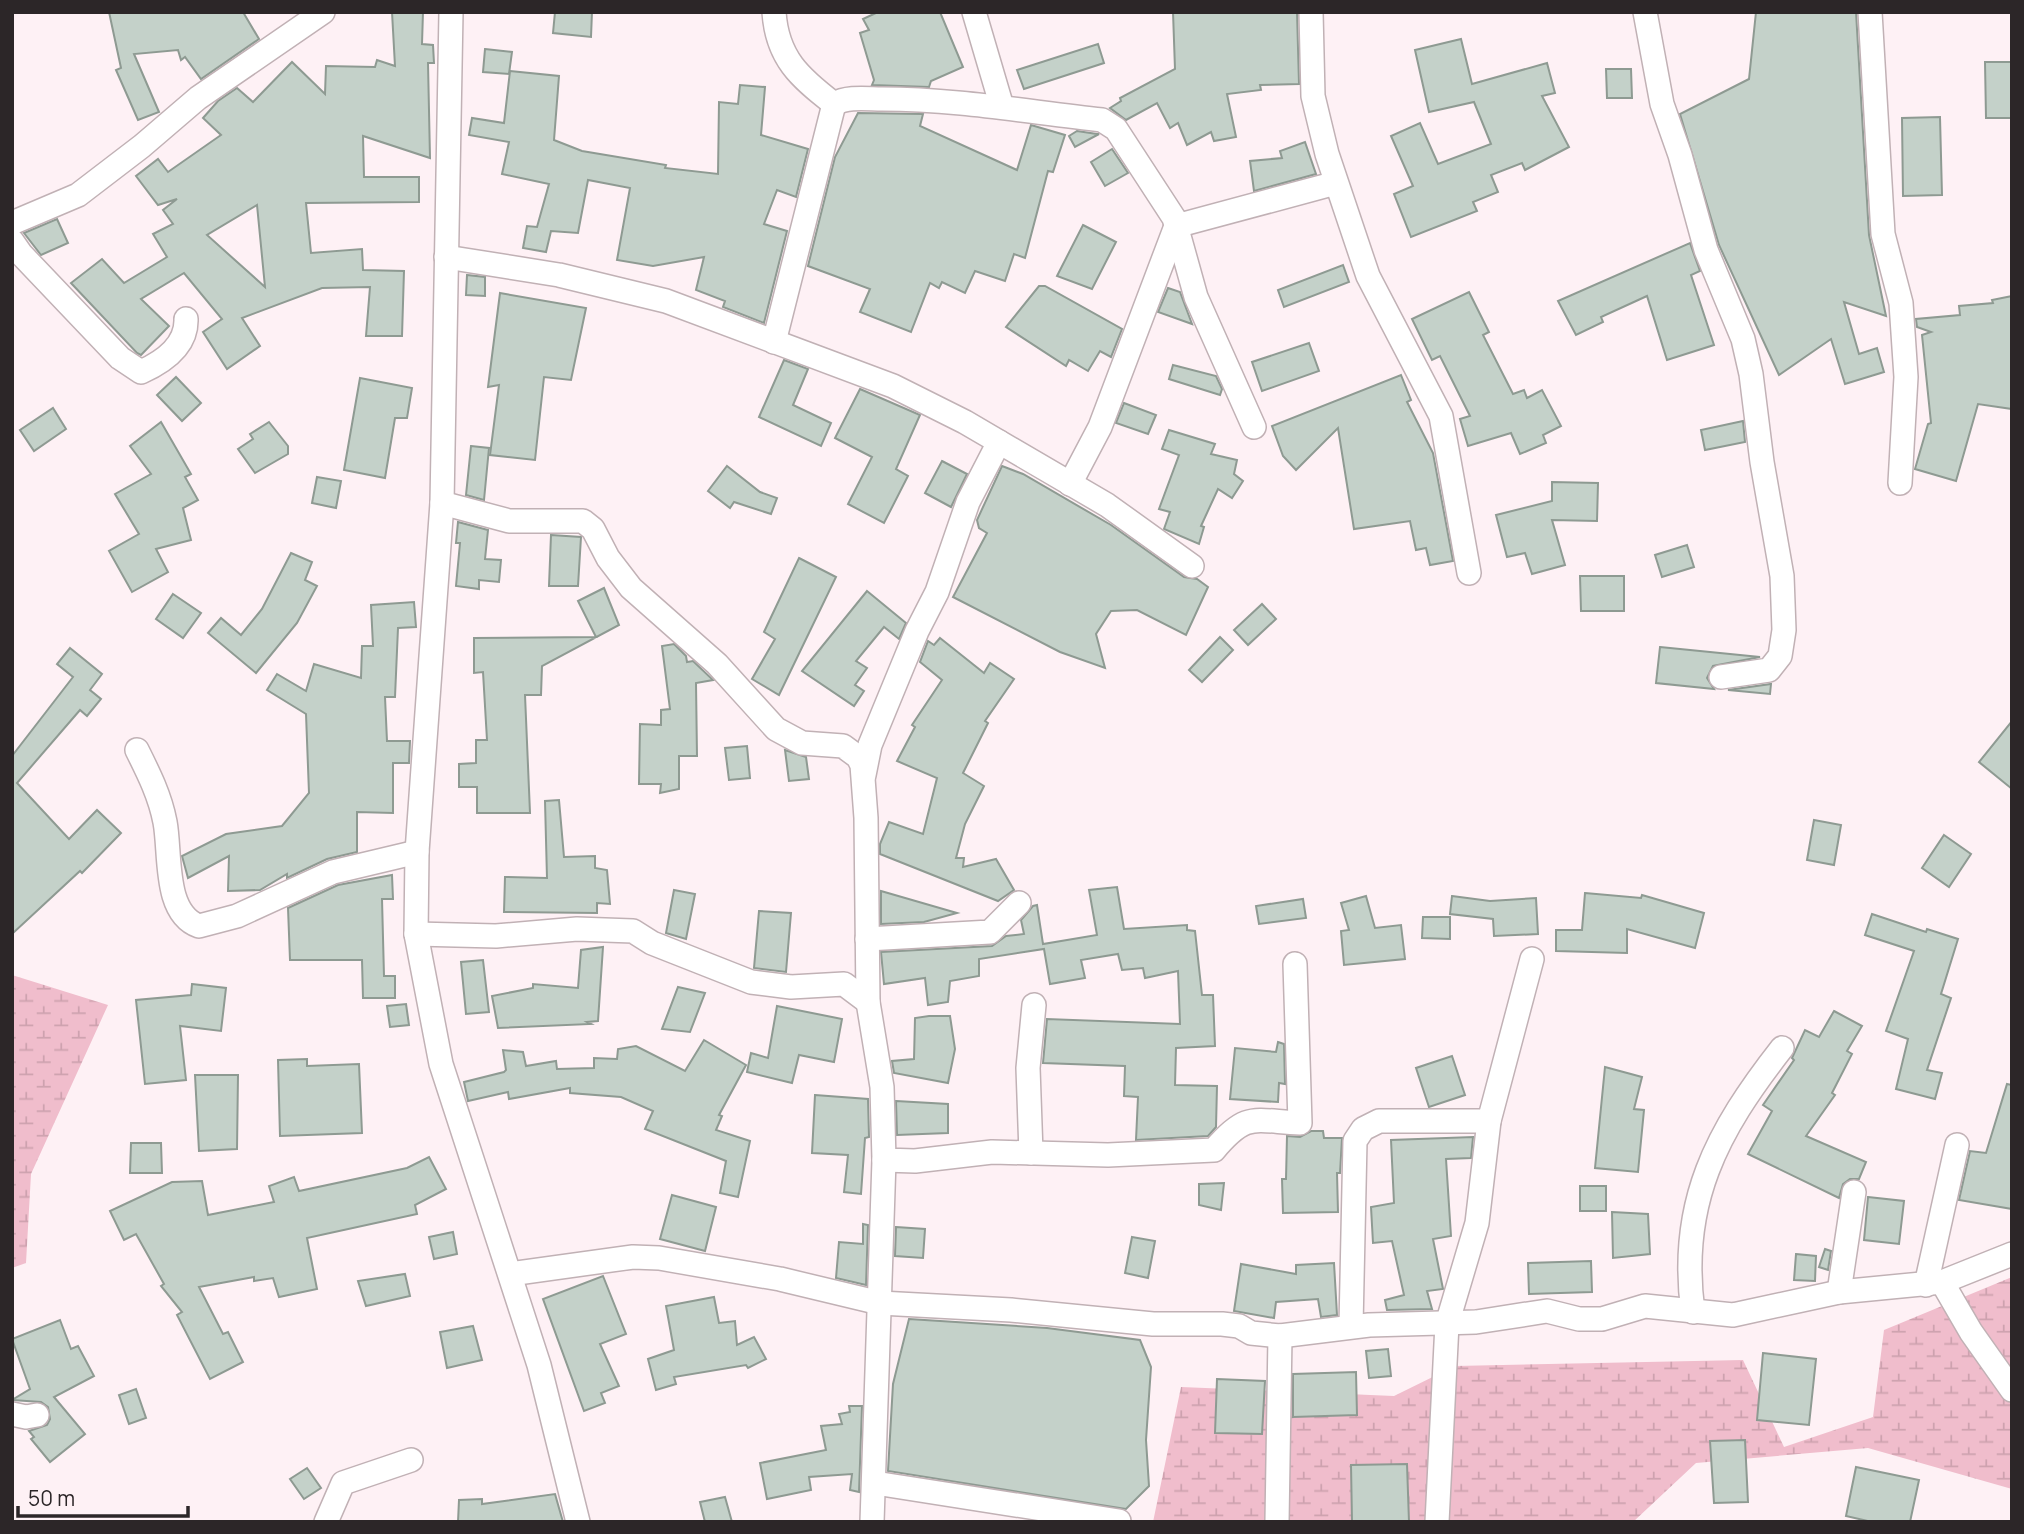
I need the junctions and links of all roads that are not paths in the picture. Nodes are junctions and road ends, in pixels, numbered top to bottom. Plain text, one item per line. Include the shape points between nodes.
1 (323, 12) edge
2 (451, 12) edge
3 (774, 12) edge
4 (974, 12) edge
5 (1311, 12) edge
6 (1645, 12) edge
7 (1870, 12) edge
8 (834, 104) junction
9 (1002, 107) junction
10 (1336, 183) junction
11 (12, 223) edge
12 (1176, 226) junction
13 (12, 241) edge
14 (446, 257) junction
15 (186, 319) dead end
16 (774, 342) junction
17 (1254, 427) dead end
18 (999, 442) junction
19 (1900, 483) dead end
20 (1070, 484) junction
21 (442, 503) junction
22 (1192, 566) dead end
23 (1469, 573) dead end
24 (1721, 677) dead end
25 (137, 751) dead end
26 (864, 779) junction
27 (418, 852) junction
28 (1019, 904) dead end
29 (416, 934) junction
30 (867, 939) junction
31 (1532, 959) dead end
32 (1295, 964) dead end
33 (868, 1002) junction
34 (1034, 1004) dead end
35 (1782, 1048) dead end
36 (1489, 1121) junction
37 (1957, 1145) dead end
38 (1031, 1153) junction
39 (884, 1160) junction
40 (1854, 1192) dead end
41 (2012, 1254) edge
42 (509, 1274) junction
43 (1934, 1284) junction
44 (1839, 1292) junction
45 (880, 1303) junction
46 (1693, 1312) junction
47 (1447, 1324) junction
48 (1351, 1326) junction
49 (1280, 1336) junction
50 (2012, 1390) edge
51 (12, 1414) edge
52 (37, 1415) dead end
53 (411, 1460) dead end
54 (875, 1483) junction
55 (1119, 1521) edge
56 (326, 1522) edge
57 (579, 1522) edge
58 (872, 1522) edge
59 (1277, 1522) edge
60 (1437, 1522) edge

1 - 11 street via 198,98 78,195
2 - 14 street
3 - 8 street via 775,32 787,59 806,83
4 - 9 street
5 - 10 street via 1313,96
6 - 24 street via 1662,104 1706,250 1743,339 1782,576 1780,656 1769,670
7 - 19 street via 1883,234 1902,315 1906,377
8 - 9 street via 841,100 924,99
8 - 16 street
9 - 12 street via 1102,120 1116,129
10 - 12 street
10 - 23 street via 1368,276 1441,416
12 - 17 street via 1196,297
12 - 20 street via 1100,427
13 - 15 street via 120,358 141,372 162,362 176,347 186,331
14 - 16 street via 533,270 666,301
14 - 21 street
16 - 18 street via 893,386
18 - 20 street
18 - 26 street via 968,502 937,592 870,745
20 - 22 street via 1124,515
21 - 26 street via 509,521 583,521 631,588 717,664 766,720 802,743 850,749 862,765
21 - 27 street
25 - 27 street via 160,802 174,896 184,916 199,926 237,916 333,872
26 - 30 street
27 - 29 street
28 - 30 street via 990,932
29 - 33 street via 633,931 751,982 791,988 844,984
29 - 42 street via 441,1064
30 - 33 street
31 - 36 street
32 - 38 street via 1300,1123 1247,1121 1230,1129 1214,1150
33 - 39 street via 882,1087
34 - 38 street via 1028,1068
35 - 46 street via 1732,1116 1698,1193 1689,1286
36 - 47 street via 1477,1223
36 - 48 street via 1379,1121 1363,1129 1355,1141
37 - 43 street
38 - 39 street
39 - 45 street
40 - 44 street
41 - 43 street
42 - 45 street via 624,1258 659,1258 780,1279
42 - 57 street via 539,1365
43 - 44 street
43 - 50 street
44 - 46 street via 1733,1315
45 - 49 street via 1153,1324 1222,1324
45 - 54 street
46 - 47 street via 1645,1306 1602,1319 1547,1311
47 - 48 street
47 - 60 street
48 - 49 street
49 - 59 street
51 - 52 street
53 - 56 street via 343,1482
54 - 55 street
54 - 58 street

